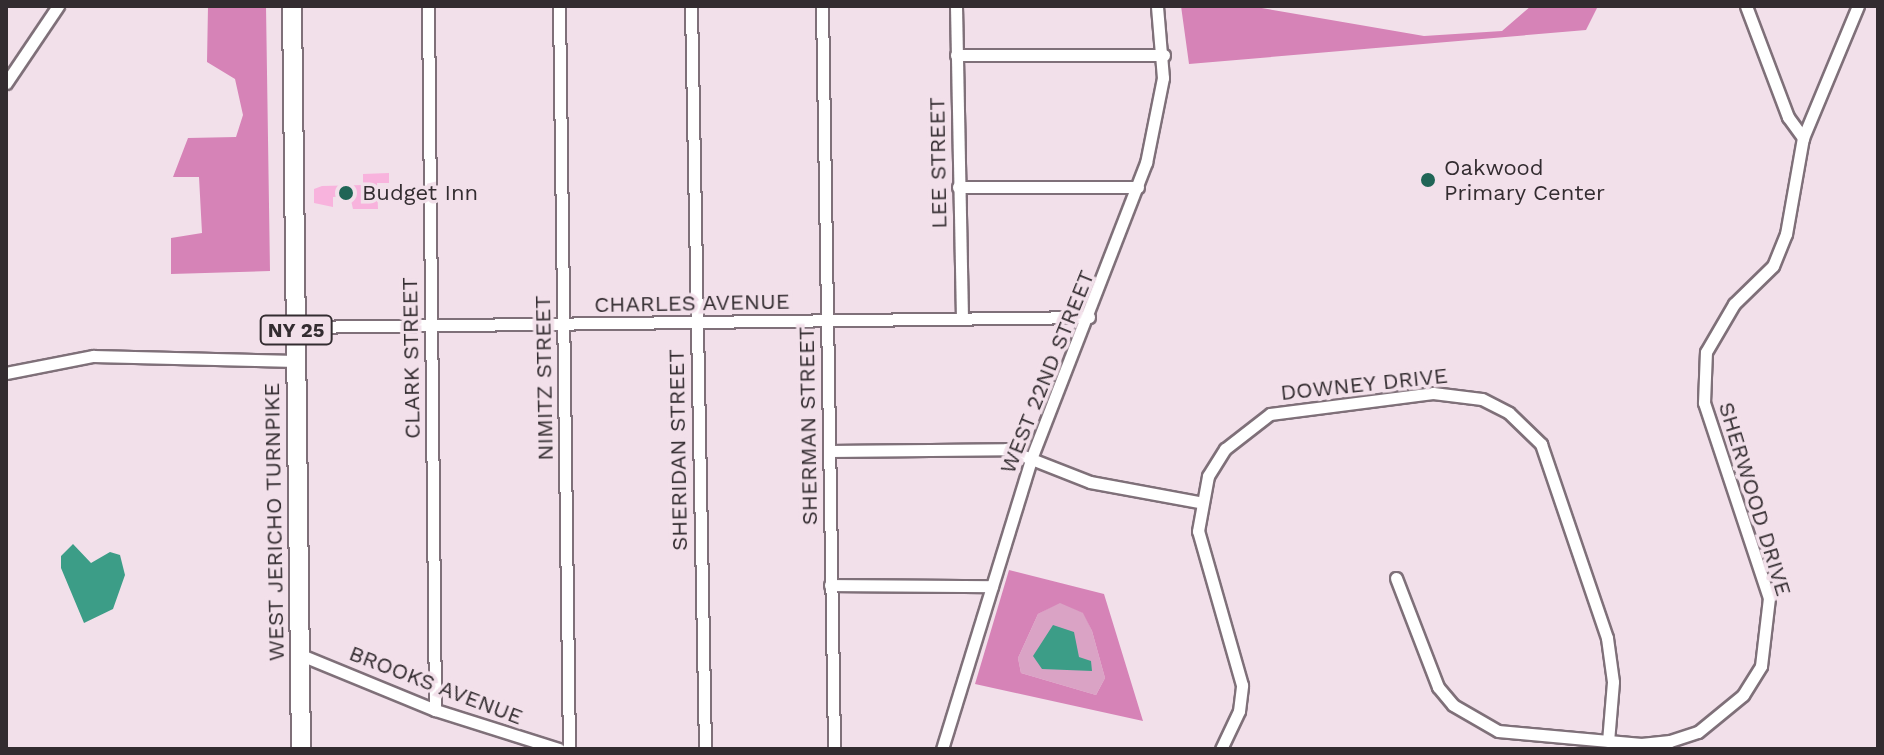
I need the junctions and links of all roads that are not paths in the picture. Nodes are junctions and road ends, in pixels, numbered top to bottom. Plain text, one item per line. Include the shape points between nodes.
1 (58, 6) edge
2 (292, 6) edge
3 (428, 6) edge
4 (559, 6) edge
5 (691, 6) edge
6 (822, 6) edge
7 (956, 6) edge
8 (1157, 6) edge
9 (1746, 6) edge
10 (1858, 6) edge
11 (956, 55) junction
12 (1164, 55) junction
13 (6, 83) edge
14 (1803, 138) junction
15 (958, 187) junction
16 (1138, 187) junction
17 (1089, 317) junction
18 (962, 319) junction
19 (827, 321) junction
20 (695, 324) junction
21 (431, 325) junction
22 (564, 325) junction
23 (296, 327) junction
24 (296, 361) junction
25 (6, 373) edge
26 (829, 451) junction
27 (1031, 459) junction
28 (1199, 502) junction
29 (1396, 578) dead end
30 (830, 585) junction
31 (992, 586) junction
32 (301, 655) junction
33 (435, 710) junction
34 (1608, 741) junction
35 (301, 749) edge
36 (559, 749) edge
37 (569, 749) edge
38 (705, 749) edge
39 (834, 749) edge
40 (942, 749) edge
41 (1221, 749) edge

1 - 13 street
2 - 23 main road, WEST JERICHO TURNPIKE / NY 25
3 - 21 street, CLARK STREET
4 - 22 street, NIMITZ STREET
5 - 20 street, SHERIDAN STREET
6 - 19 street, SHERMAN STREET
7 - 11 street, LEE STREET
8 - 12 street, WEST 22ND STREET
9 - 14 street via 1788,117
10 - 14 street, SHERWOOD DRIVE
11 - 12 street
11 - 15 street, LEE STREET
12 - 16 street, WEST 22ND STREET via 1156,120
14 - 34 street, SHERWOOD DRIVE via 1786,234 1773,266 1719,325 1702,384 1769,598 1761,666 1743,695 1698,732 1641,744
15 - 16 street
15 - 18 street, LEE STREET
16 - 17 street, WEST 22ND STREET
17 - 18 street, CHARLES AVENUE
17 - 27 street, WEST 22ND STREET
18 - 19 street, CHARLES AVENUE
19 - 20 street, CHARLES AVENUE
19 - 26 street, SHERMAN STREET
20 - 22 street, CHARLES AVENUE
20 - 38 street, SHERIDAN STREET
21 - 22 street, CHARLES AVENUE
21 - 23 street, CHARLES AVENUE
21 - 33 street, CLARK STREET
22 - 37 street, NIMITZ STREET
23 - 24 main road, WEST JERICHO TURNPIKE / NY 25
24 - 25 street via 93,356
24 - 32 main road, WEST JERICHO TURNPIKE / NY 25
26 - 27 street via 1006,449
26 - 30 street, SHERMAN STREET
27 - 28 street via 1090,482
27 - 31 street, WEST 22ND STREET
28 - 34 street, DOWNEY DRIVE via 1225,449 1270,414 1433,393 1482,399 1509,413 1541,444 1607,638 1613,682
28 - 41 street via 1203,554 1238,656 1242,685 1239,711
29 - 34 street, SHERWOOD DRIVE via 1426,664 1453,705 1498,731
30 - 31 street
30 - 39 street, SHERMAN STREET
31 - 40 street, WEST 22ND STREET
32 - 33 street, BROOKS AVENUE
32 - 35 main road, WEST JERICHO TURNPIKE / NY 25
33 - 36 street, BROOKS AVENUE

